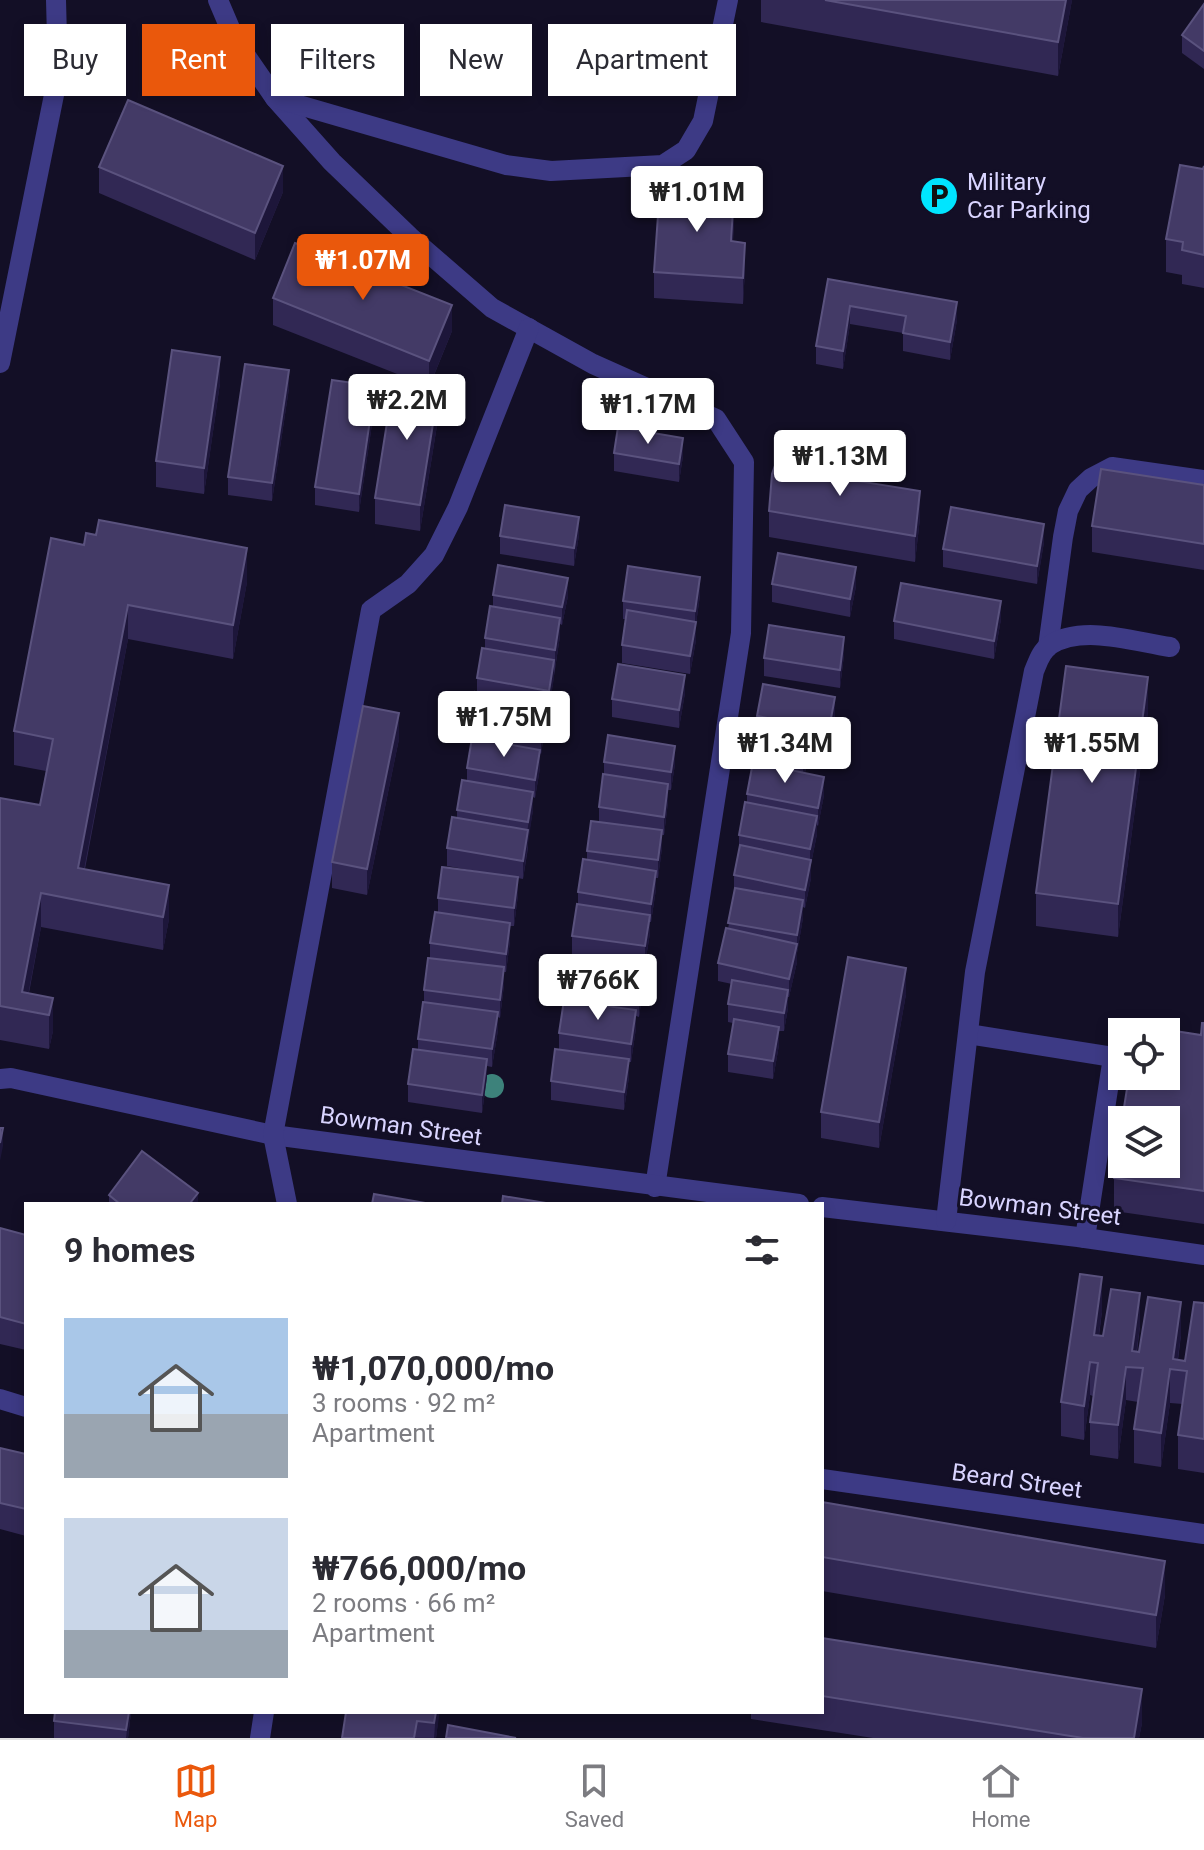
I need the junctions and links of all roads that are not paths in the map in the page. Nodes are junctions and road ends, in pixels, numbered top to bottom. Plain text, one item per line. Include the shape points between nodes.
1 (56, 0) edge
2 (218, 0) edge
3 (728, 0) edge
4 (275, 98) junction
5 (529, 328) junction
6 (0, 363) edge
7 (1204, 480) edge
8 (1048, 647) junction
9 (1170, 647) dead end
10 (968, 1034) junction
11 (0, 1079) edge
12 (273, 1135) junction
13 (655, 1187) junction
14 (287, 1202) edge
15 (782, 1202) edge
16 (824, 1207) edge
17 (946, 1221) junction
18 (1085, 1238) junction
19 (1204, 1255) edge
20 (0, 1399) edge
21 (24, 1406) edge
22 (824, 1479) edge
23 (1204, 1534) edge
24 (264, 1714) edge
25 (260, 1738) edge

1 - 6 street via 58,75
2 - 4 street via 235,40
3 - 4 street via 703,121 686,150 663,165 551,171 506,165
4 - 5 street via 410,237 492,308
5 - 12 street via 434,555 408,584 371,610
5 - 13 street via 593,364 716,419 744,462 741,633
7 - 8 street via 1112,467 1078,490 1063,537
8 - 9 street via 1086,634
8 - 10 street via 1034,671
10 - 17 street
10 - 18 street via 1113,1057
11 - 12 street, Bowman Street
12 - 13 street, Bowman Street
12 - 14 street
13 - 15 street, Bowman Street
16 - 17 street, Bowman Street
17 - 18 street, Bowman Street
18 - 19 street, Bowman Street
20 - 21 street
22 - 23 street, Beard Street
24 - 25 street

